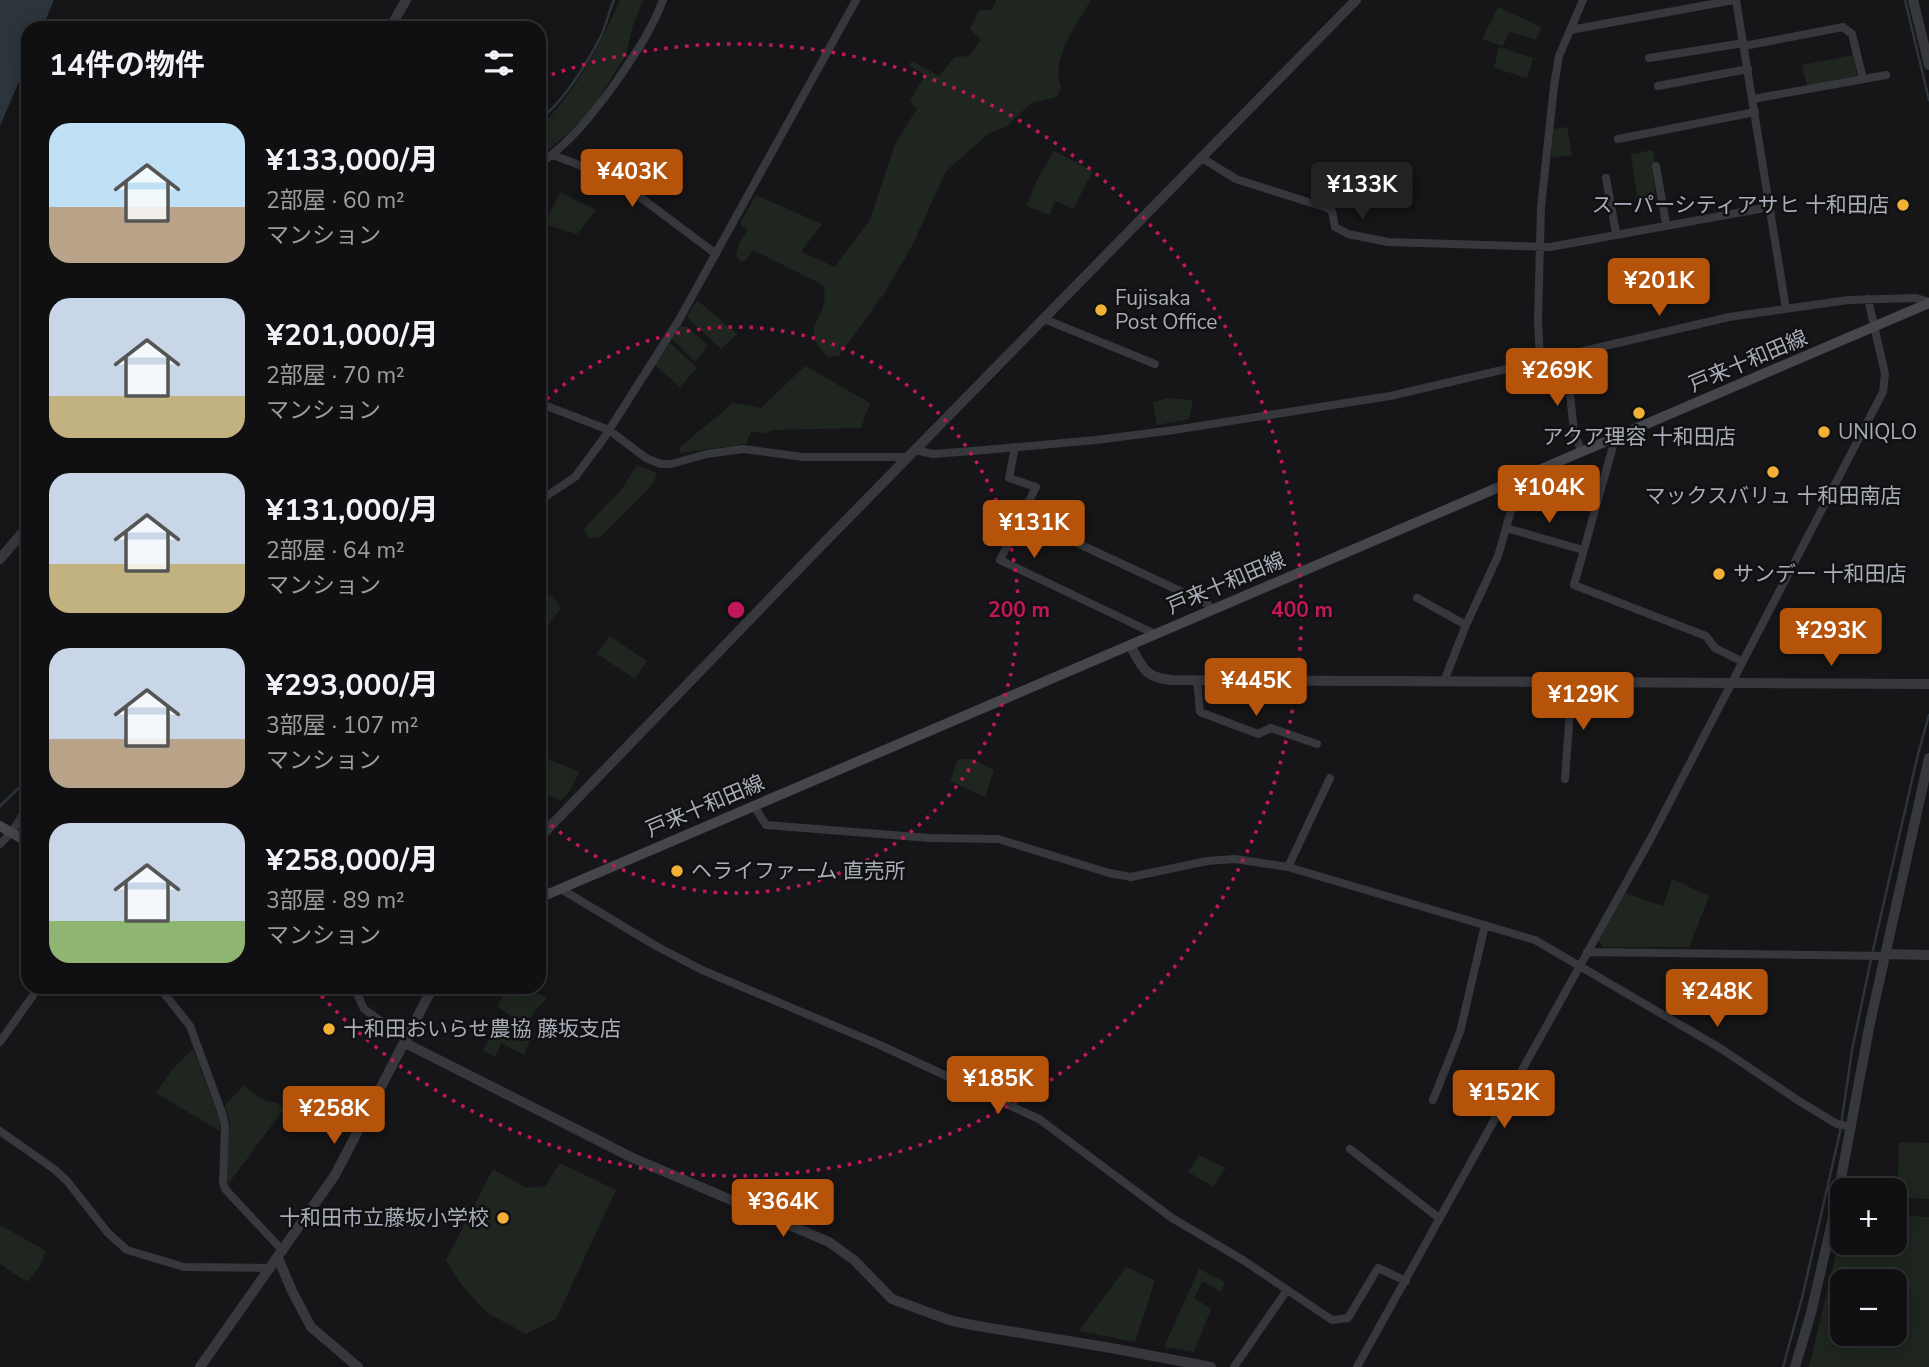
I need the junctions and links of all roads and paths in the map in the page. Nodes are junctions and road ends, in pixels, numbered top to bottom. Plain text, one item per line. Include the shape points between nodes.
1 (407, 0) edge
2 (663, 0) edge
3 (856, 0) edge
4 (1356, 0) edge
5 (1583, 0) edge
6 (1735, 0) edge
7 (1913, 0) edge
8 (394, 21) edge
9 (1570, 30) junction
10 (1744, 44) junction
11 (1649, 58) dead end
12 (1929, 65) edge
13 (1748, 69) junction
14 (1886, 75) dead end
15 (1863, 79) junction
16 (1658, 86) dead end
17 (1753, 99) junction
18 (1755, 112) junction
19 (1618, 139) dead end
20 (553, 155) junction
21 (1202, 158) junction
22 (546, 160) edge
23 (1656, 166) dead end
24 (1606, 178) dead end
25 (1770, 207) junction
26 (1666, 224) junction
27 (1616, 233) junction
28 (1539, 246) junction
29 (716, 254) junction
30 (1868, 299) junction
31 (1929, 302) edge
32 (1786, 309) junction
33 (1044, 319) junction
34 (1875, 327) junction
35 (1566, 355) junction
36 (1540, 362) junction
37 (1155, 364) dead end
38 (546, 405) edge
39 (609, 430) junction
40 (1615, 439) junction
41 (1015, 447) junction
42 (1581, 452) junction
43 (912, 453) junction
44 (1520, 479) junction
45 (546, 496) edge
46 (1021, 517) junction
47 (1506, 528) junction
48 (21, 534) edge
49 (1584, 550) junction
50 (0, 559) edge
51 (1417, 598) dead end
52 (1210, 610) junction
53 (1466, 625) junction
54 (1155, 635) junction
55 (1130, 645) junction
56 (1741, 662) junction
57 (1197, 680) junction
58 (1444, 681) junction
59 (1572, 683) junction
60 (1732, 683) junction
61 (1929, 684) edge
62 (1317, 744) dead end
63 (1929, 758) edge
64 (1330, 778) dead end
65 (1565, 779) dead end
66 (754, 806) junction
67 (21, 818) edge
68 (0, 826) edge
69 (546, 831) edge
70 (11, 833) junction
71 (21, 838) edge
72 (0, 845) edge
73 (1289, 867) junction
74 (561, 889) junction
75 (546, 895) edge
76 (1485, 925) junction
77 (1587, 952) junction
78 (1878, 955) junction
79 (1929, 955) edge
80 (1578, 967) junction
81 (34, 994) edge
82 (164, 994) edge
83 (358, 994) edge
84 (430, 994) edge
85 (406, 1041) junction
86 (0, 1042) edge
87 (1433, 1100) dead end
88 (1845, 1126) junction
89 (0, 1131) edge
90 (1350, 1149) dead end
91 (1438, 1218) junction
92 (281, 1254) junction
93 (271, 1268) junction
94 (1406, 1281) junction
95 (1287, 1290) junction
96 (1177, 1364) edge
97 (200, 1367) edge
98 (358, 1367) edge
99 (1211, 1367) edge
100 (1234, 1367) edge
101 (1357, 1367) edge
102 (1795, 1367) edge

1 - 8 street
2 - 20 street via 635,56 594,113
3 - 29 street
4 - 21 street
5 - 9 street
6 - 9 street
6 - 10 street
7 - 12 street
9 - 28 street via 1554,86
10 - 11 street
10 - 13 street
10 - 15 street via 1843,27 1852,34
13 - 16 street
13 - 17 street
14 - 15 street
15 - 17 street
17 - 18 street
18 - 19 street
18 - 25 street
20 - 22 street
20 - 29 street via 616,179
21 - 28 street via 1236,179 1327,208 1335,227 1348,234 1388,242
21 - 33 street
23 - 26 street
24 - 27 street
25 - 26 street
25 - 32 street
26 - 27 street
27 - 28 street
28 - 36 street
29 - 39 street
30 - 31 street
30 - 32 street
30 - 34 street
31 - 34 main road, 戸来十和田線
32 - 35 street via 1729,317
33 - 37 street
33 - 43 street
34 - 40 main road, 戸来十和田線
34 - 56 street via 1885,374 1883,392
35 - 36 street
35 - 42 street via 1574,433
36 - 41 street via 1377,398 1174,430
38 - 39 street
39 - 43 street via 661,464 730,450 803,457
39 - 45 street via 575,477
40 - 42 main road, 戸来十和田線
40 - 49 street
41 - 43 street
41 - 46 street via 1009,478 1036,487
42 - 44 main road, 戸来十和田線
43 - 69 street
44 - 47 street
44 - 52 main road, 戸来十和田線
46 - 52 street via 1208,604
46 - 54 street via 1000,560
47 - 49 street
47 - 53 street
48 - 50 street
49 - 56 street via 1574,585 1706,636 1715,648
51 - 53 street
52 - 54 main road, 戸来十和田線
53 - 58 street
54 - 55 main road, 戸来十和田線
55 - 57 street via 1150,676
55 - 66 main road, 戸来十和田線
56 - 60 street
57 - 58 street
57 - 62 street via 1200,712 1258,734 1270,729
58 - 59 street
59 - 60 street
59 - 65 street
60 - 61 street
60 - 77 street
63 - 78 street
64 - 73 street
66 - 73 street via 766,825 998,839 1131,877 1235,859
66 - 74 main road, 戸来十和田線
67 - 70 street
68 - 70 main road
70 - 71 main road
70 - 72 street
73 - 76 street
74 - 75 main road, 戸来十和田線
74 - 95 street via 702,970 1039,1119 1172,1218
76 - 80 street via 1535,940
76 - 87 street via 1460,1031
77 - 78 street
77 - 80 street
78 - 79 street
78 - 88 street
80 - 88 street
80 - 91 street
81 - 86 street
82 - 92 street via 190,1027 222,1113 225,1189
83 - 85 street via 365,1009
84 - 85 street
85 - 92 street via 335,1175
85 - 96 street via 633,1158 829,1242 892,1299 905,1305 972,1325
88 - 102 street via 1811,1313
89 - 93 street via 67,1181 108,1234 127,1250 184,1267
90 - 91 street
91 - 94 street
92 - 93 street
92 - 98 street via 311,1327
93 - 97 street
94 - 95 street via 1378,1268 1348,1318 1341,1320 1332,1320
94 - 101 street
95 - 100 street
96 - 99 street

